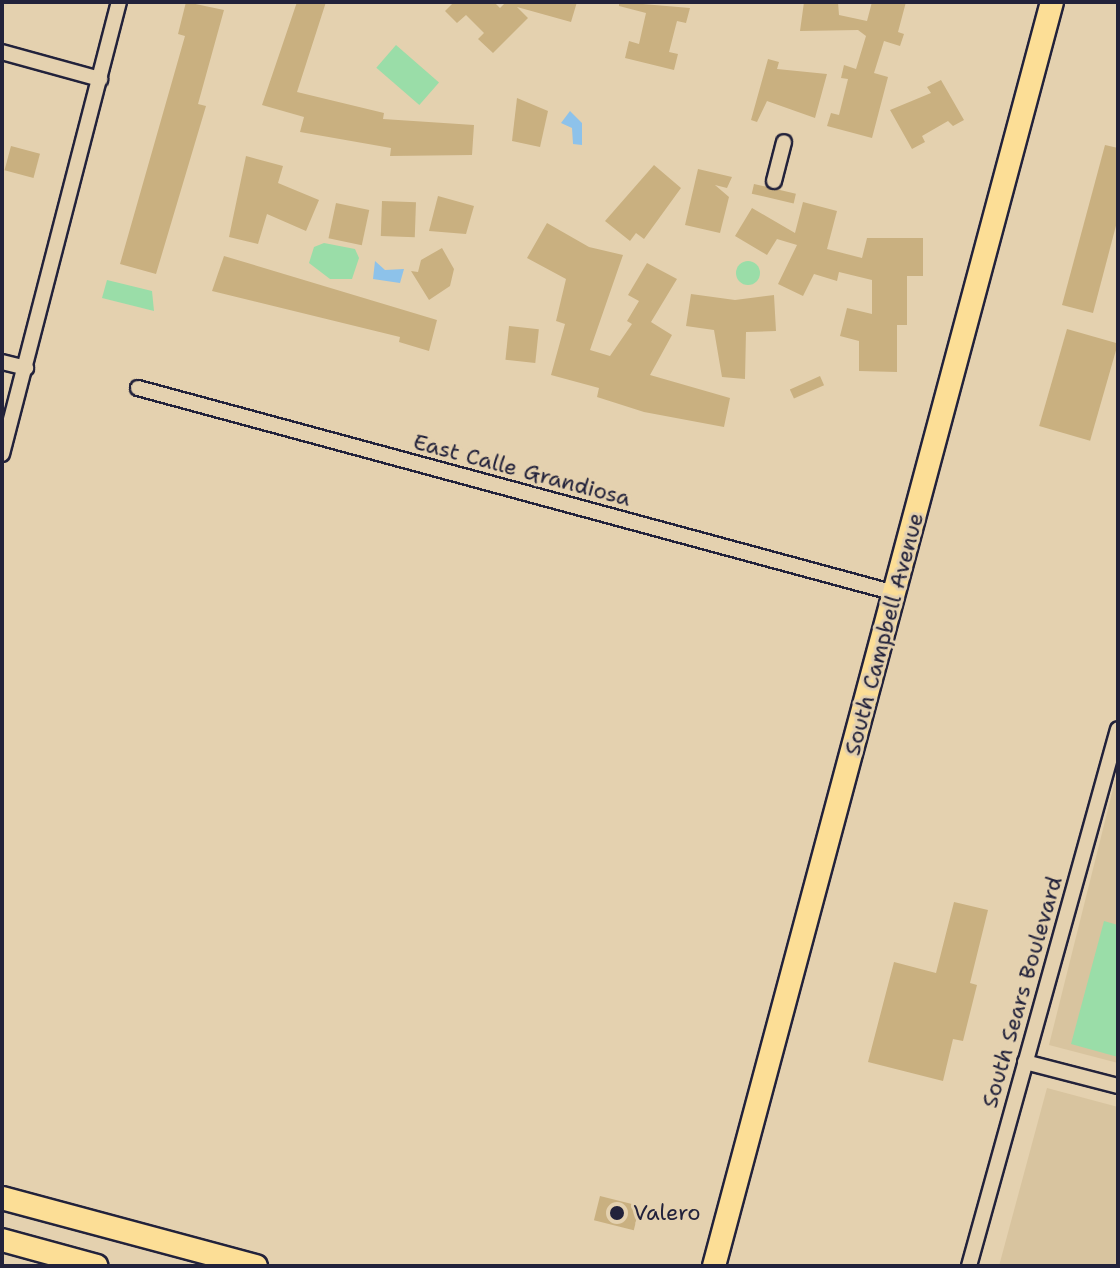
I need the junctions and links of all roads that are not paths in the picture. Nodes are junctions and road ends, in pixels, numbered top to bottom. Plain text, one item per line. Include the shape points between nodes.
1 (119, 2) edge
2 (1052, 2) edge
3 (2, 52) edge
4 (100, 79) junction
5 (784, 142) dead end
6 (774, 181) dead end
7 (2, 362) edge
8 (26, 368) junction
9 (138, 388) dead end
10 (2, 454) edge
11 (895, 593) junction
12 (1118, 729) edge
13 (1025, 1062) junction
14 (1118, 1086) edge
15 (2, 1198) edge
16 (2, 1240) edge
17 (97, 1266) edge
18 (256, 1266) edge
19 (714, 1266) edge
20 (969, 1266) edge

1 - 4 street
2 - 11 main road, South Campbell Avenue
3 - 4 street
4 - 8 street
5 - 6 street
7 - 8 street
8 - 10 street
9 - 11 street, East Calle Grandiosa
11 - 19 main road, South Campbell Avenue
12 - 13 street, South Sears Boulevard
13 - 14 street
13 - 20 street, South Sears Boulevard
15 - 18 main road
16 - 17 main road

